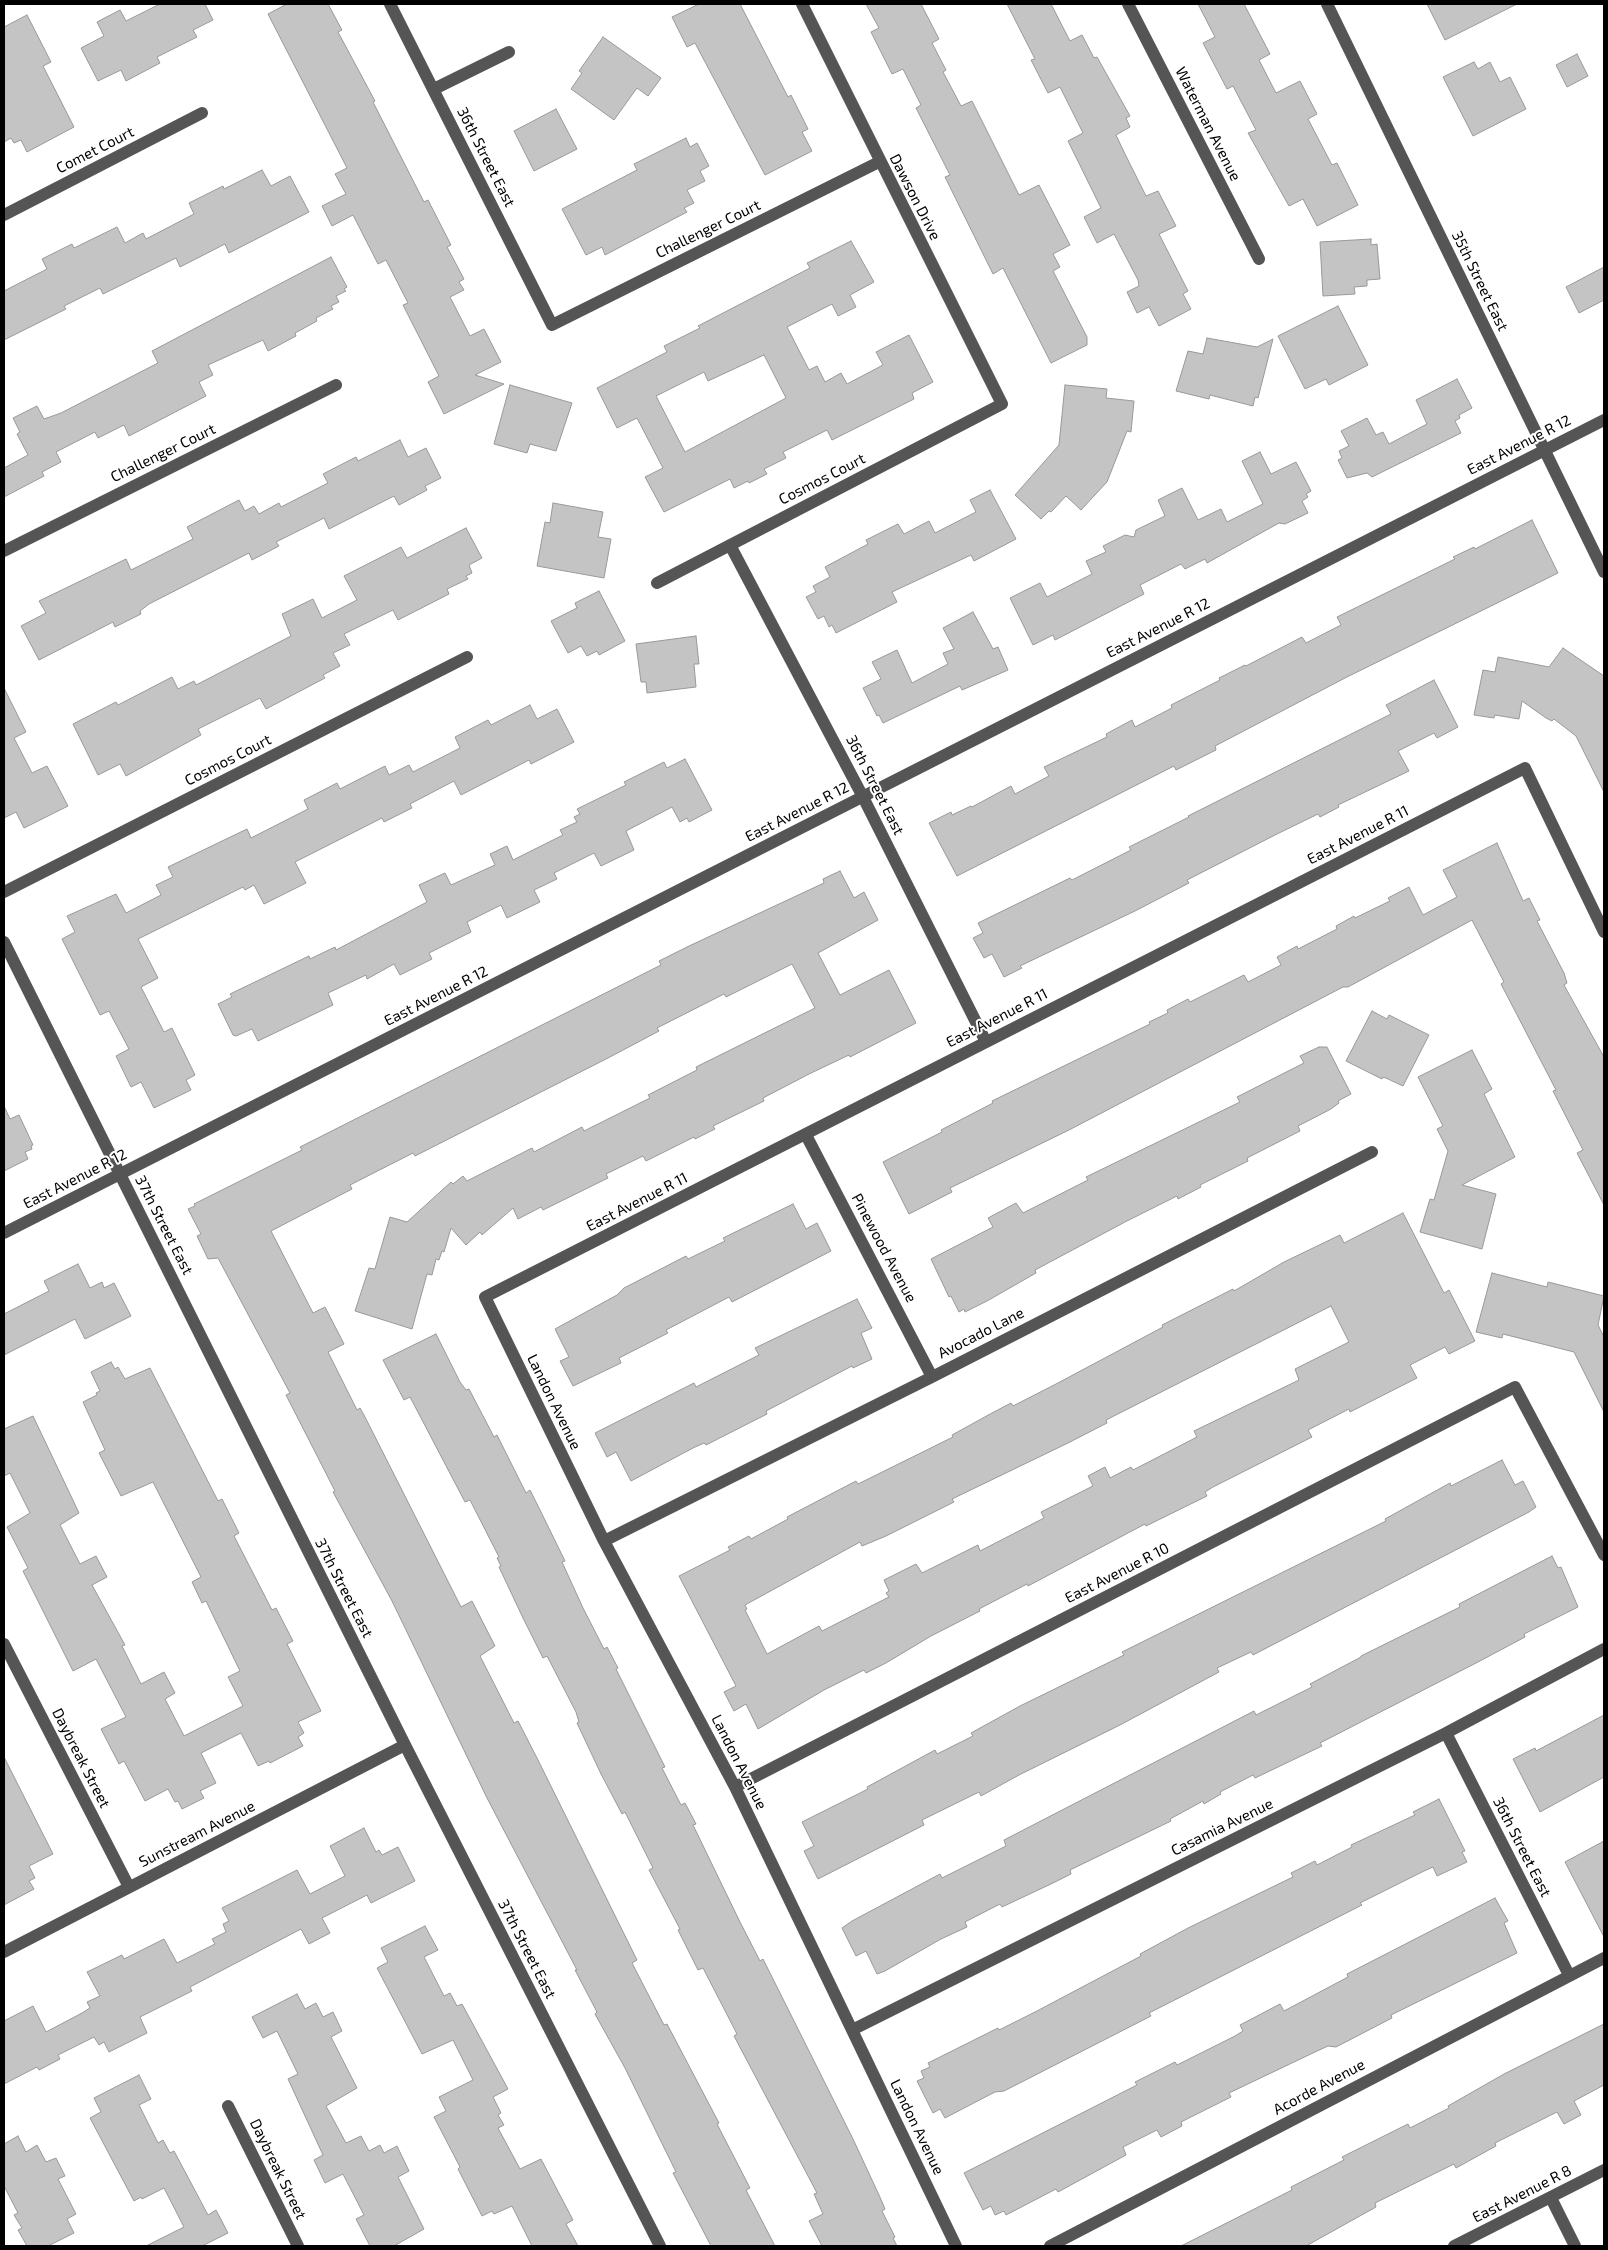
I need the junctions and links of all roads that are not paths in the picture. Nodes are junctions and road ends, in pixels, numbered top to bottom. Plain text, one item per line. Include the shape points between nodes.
1 (390, 4) edge
2 (802, 4) edge
3 (1128, 4) edge
4 (1327, 4) edge
5 (509, 52) dead end
6 (434, 89) junction
7 (202, 113) dead end
8 (879, 162) junction
9 (4, 215) edge
10 (1259, 259) dead end
11 (552, 325) joint
12 (336, 385) dead end
13 (1002, 404) joint
14 (1604, 420) edge
15 (1543, 450) junction
16 (730, 545) junction
17 (4, 550) edge
18 (1604, 572) edge
19 (657, 583) dead end
20 (467, 657) dead end
21 (863, 797) junction
22 (4, 892) edge
23 (1604, 932) edge
24 (4, 942) edge
25 (986, 1042) junction
26 (806, 1135) junction
27 (1372, 1152) dead end
28 (120, 1174) junction
29 (4, 1233) edge
30 (485, 1297) joint
31 (932, 1377) junction
32 (604, 1541) junction
33 (1604, 1556) edge
34 (4, 1644) edge
35 (1604, 1649) edge
36 (1446, 1734) junction
37 (405, 1745) junction
38 (735, 1787) junction
39 (128, 1887) junction
40 (4, 1952) edge
41 (1604, 1958) edge
42 (1569, 1975) junction
43 (852, 2030) junction
44 (228, 2106) dead end
45 (1604, 2170) edge
46 (1550, 2198) junction
47 (298, 2246) edge
48 (660, 2246) edge
49 (956, 2246) edge
50 (1050, 2246) edge
51 (1454, 2246) edge
52 (1574, 2246) edge

1 - 6 street, 36th Street East
2 - 8 street, Dawson Drive
3 - 10 street, Waterman Avenue
4 - 15 street, 35th Street East
5 - 6 street
6 - 11 street, 36th Street East
7 - 9 street, Comet Court
8 - 11 street, Challenger Court
8 - 13 street, Dawson Drive
12 - 17 street, Challenger Court
13 - 16 street, Cosmos Court
14 - 15 street, East Avenue R 12
15 - 18 street, 35th Street East
15 - 21 street, East Avenue R 12
16 - 19 street, Cosmos Court
16 - 21 street, 36th Street East
20 - 22 street, Cosmos Court
21 - 25 street, 36th Street East
21 - 28 street, East Avenue R 12
23 - 25 street, East Avenue R 11 via 1525,768
24 - 28 street, 37th Street East
25 - 26 street, East Avenue R 11
26 - 30 street, East Avenue R 11
26 - 31 street, Pinewood Avenue
27 - 31 street, Avocado Lane
28 - 29 street, East Avenue R 12
28 - 37 street, 37th Street East
30 - 32 street, Landon Avenue
31 - 32 street, Avocado Lane
32 - 38 street, Landon Avenue
33 - 38 street, East Avenue R 10 via 1515,1387
34 - 39 street, Daybreak Street
35 - 36 street, Casamia Avenue
36 - 42 street, 36th Street East
36 - 43 street, Casamia Avenue
37 - 39 street, Sunstream Avenue
37 - 48 street, 37th Street East
38 - 43 street, Landon Avenue
39 - 40 street, Sunstream Avenue
41 - 42 street, Acorde Avenue
42 - 50 street, Acorde Avenue
43 - 49 street, Landon Avenue
44 - 47 street, Daybreak Street
45 - 46 street, East Avenue R 8
46 - 51 street, East Avenue R 8
46 - 52 street

